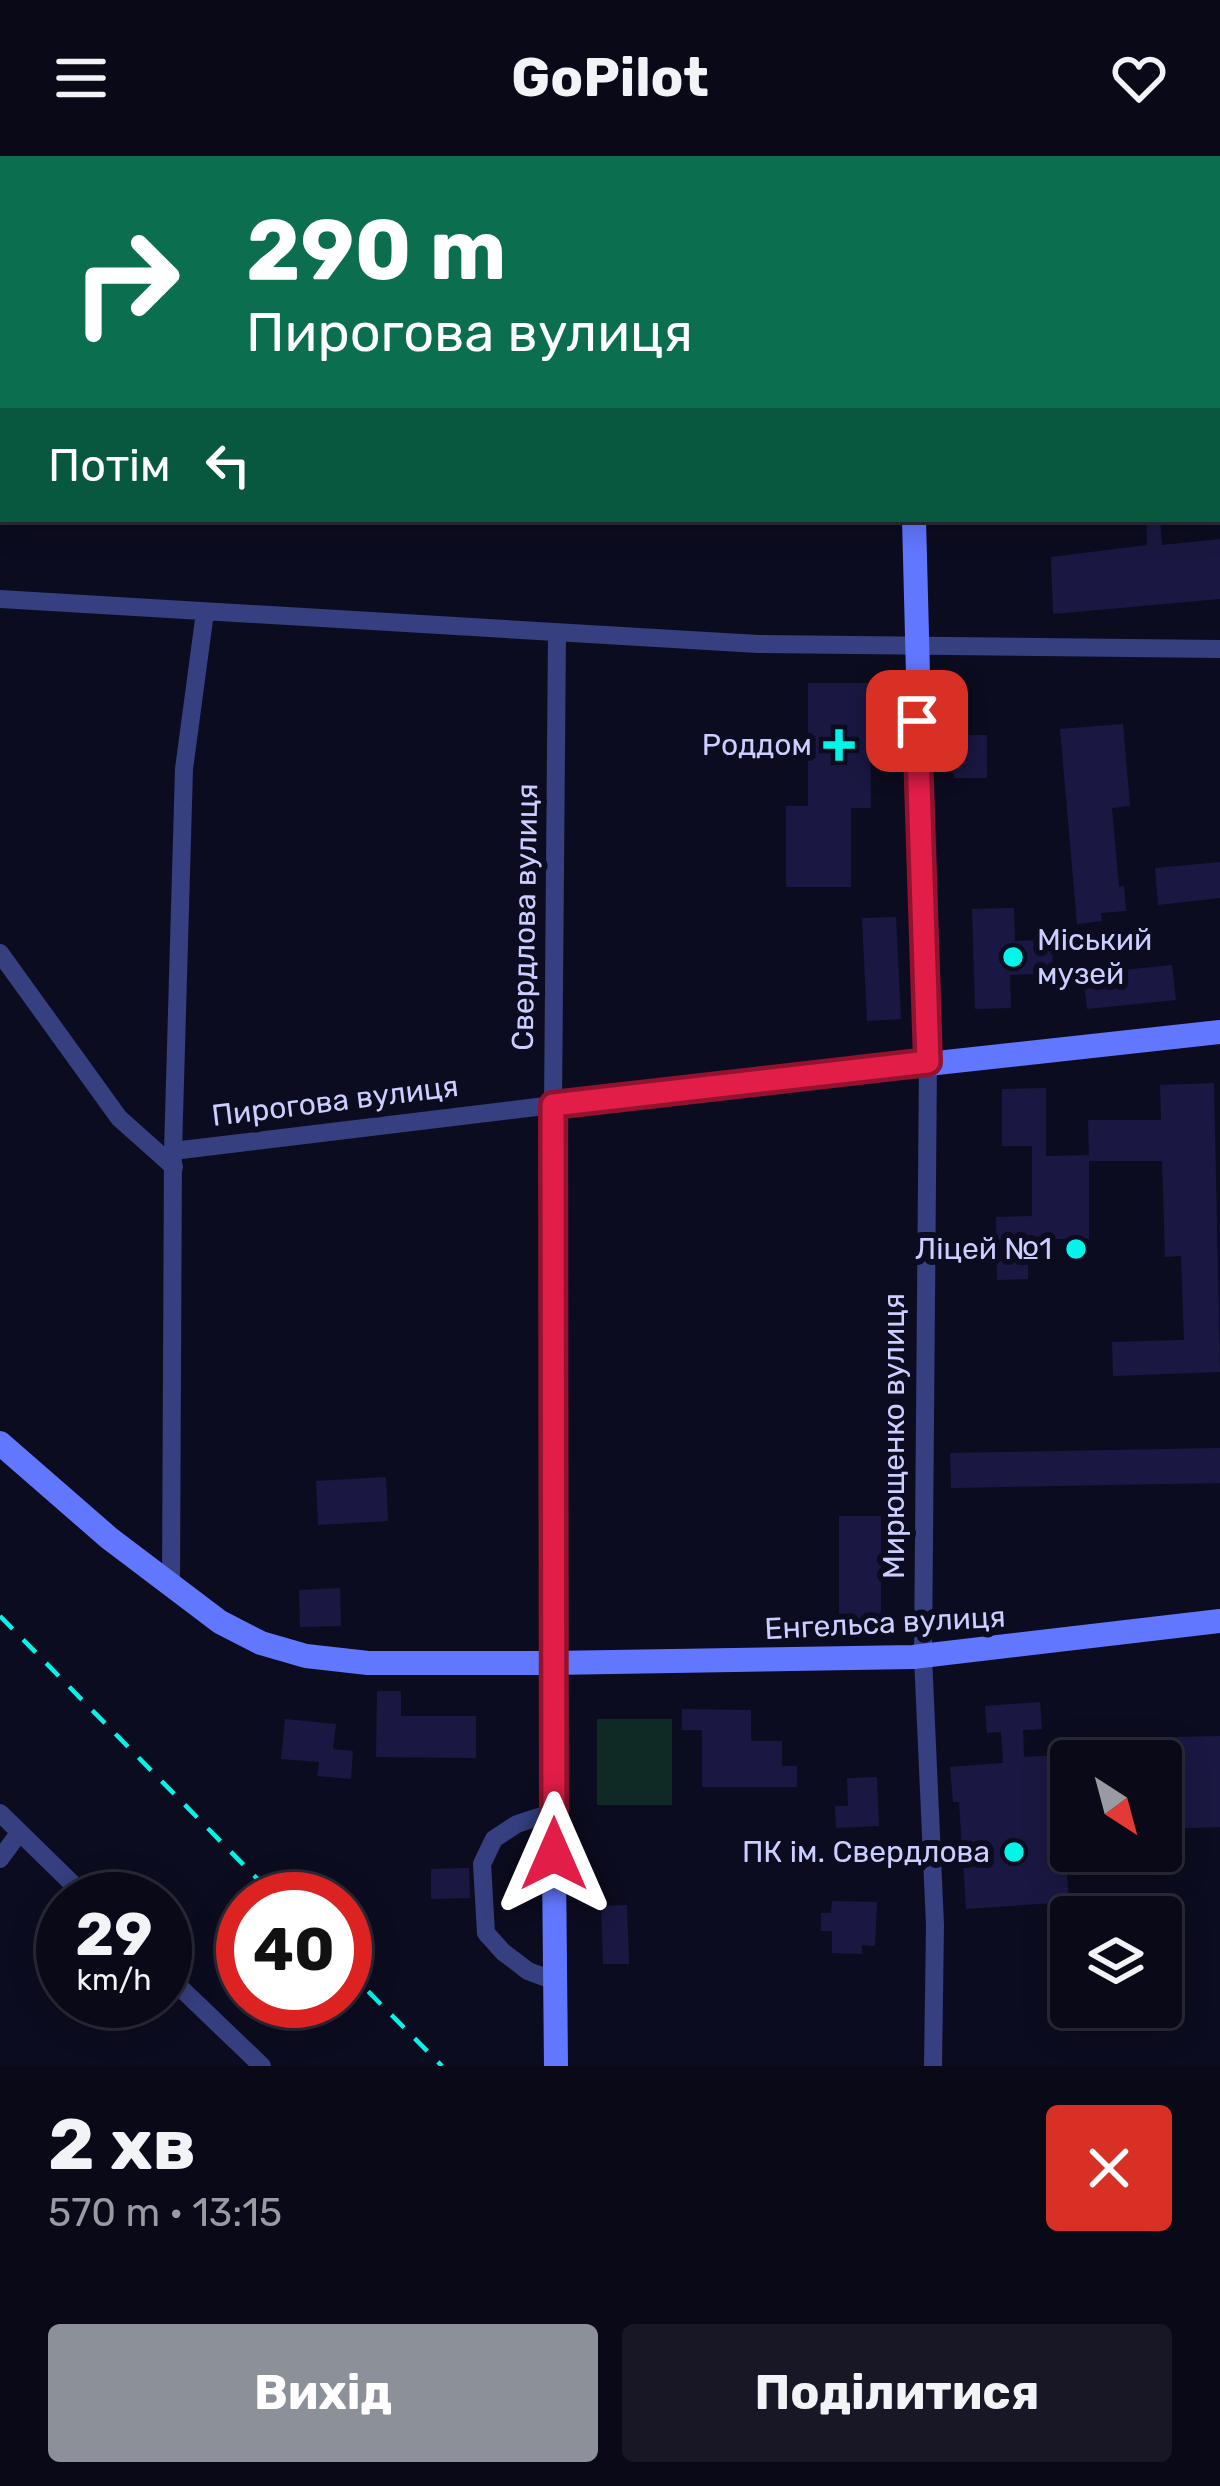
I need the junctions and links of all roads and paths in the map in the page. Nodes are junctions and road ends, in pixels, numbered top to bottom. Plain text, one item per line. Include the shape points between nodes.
1 (914, 522) edge
2 (0, 599) edge
3 (205, 612) junction
4 (557, 632) junction
5 (916, 647) junction
6 (1220, 649) edge
7 (0, 953) edge
8 (1220, 1032) edge
9 (928, 1062) junction
10 (553, 1105) junction
11 (173, 1159) junction
12 (0, 1442) edge
13 (171, 1586) junction
14 (1220, 1621) edge
15 (923, 1656) junction
16 (552, 1663) junction
17 (554, 1812) junction
18 (0, 1813) edge
19 (19, 1833) junction
20 (0, 1859) edge
21 (60, 1872) edge
22 (555, 1982) junction
23 (192, 1999) edge
24 (262, 2066) edge
25 (556, 2066) edge
26 (933, 2066) edge

1 - 5 street, Мирющенко вулиця
2 - 3 street
3 - 4 street
3 - 11 street via 184,769
4 - 5 street
4 - 10 street, Свердлова вулиця
5 - 6 street
5 - 9 street, Мирющенко вулиця
7 - 11 street via 118,1118
8 - 9 street, Пирогова вулиця
9 - 10 street, Пирогова вулиця
9 - 15 street, Мирющенко вулиця
10 - 11 street, Пирогова вулиця
10 - 16 street, Свердлова вулиця
11 - 13 street
12 - 13 street, Енгельса вулиця
13 - 16 street, Енгельса вулиця via 220,1622 306,1657
14 - 15 street, Енгельса вулиця
15 - 16 street, Енгельса вулиця
15 - 26 street, Мирющенко вулиця
16 - 17 street, Свердлова вулиця
17 - 22 street, Свердлова вулиця
17 - 22 street via 494,1839 482,1864 486,1933 528,1971
18 - 19 street
19 - 20 street
19 - 21 street
22 - 25 street, Свердлова вулиця
23 - 24 street

